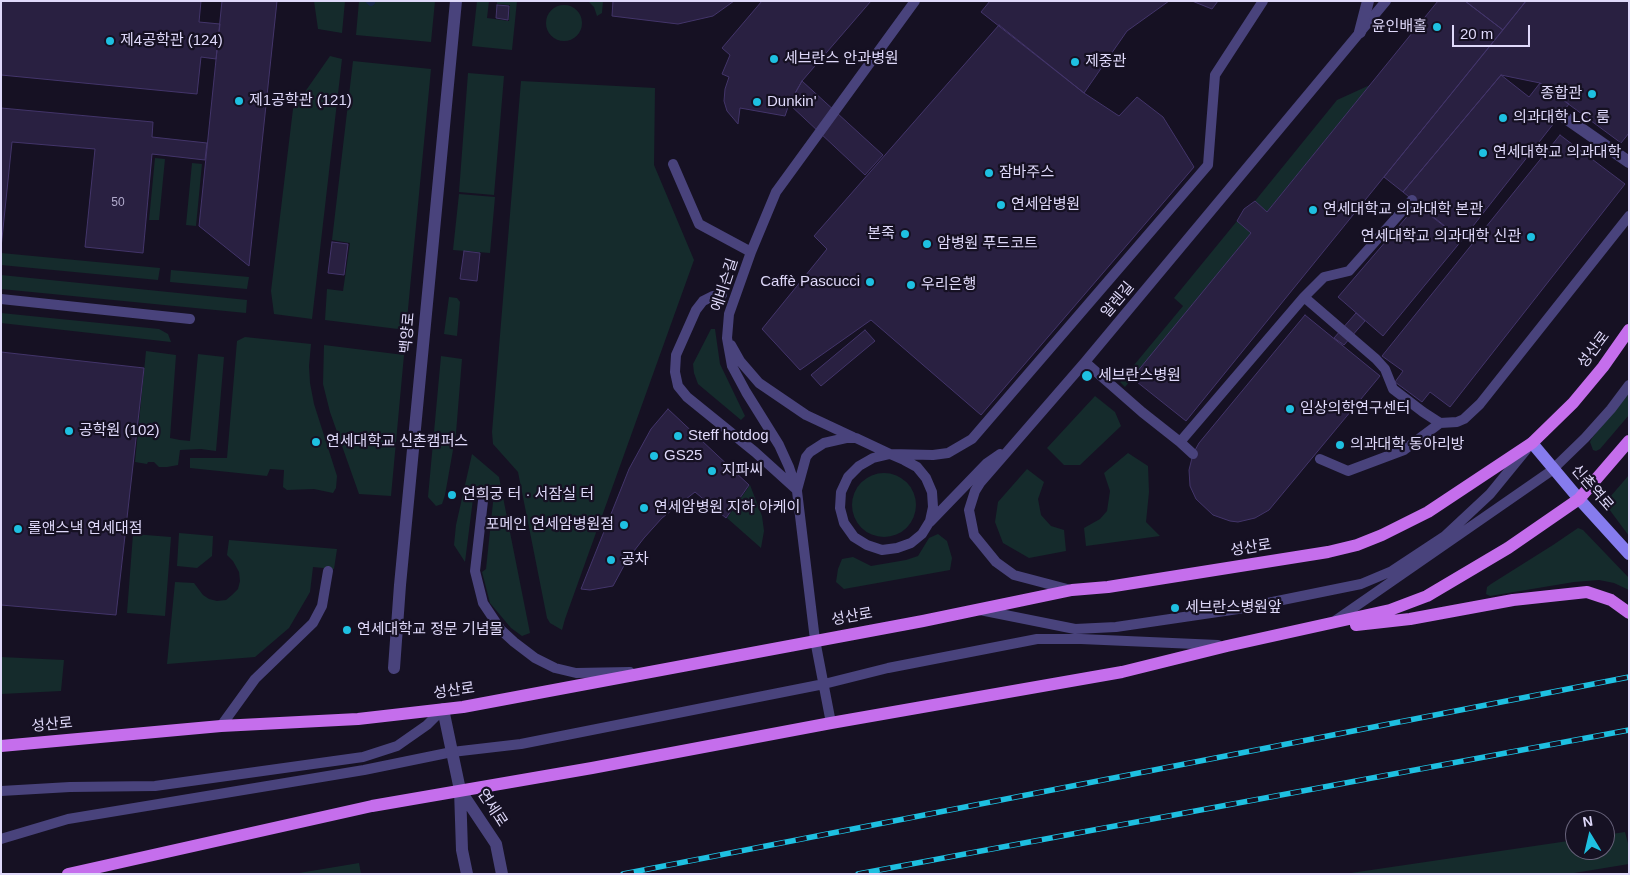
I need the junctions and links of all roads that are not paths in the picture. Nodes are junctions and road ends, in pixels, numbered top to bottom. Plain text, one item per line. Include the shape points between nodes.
1 (456, 1) edge
2 (915, 1) edge
3 (1263, 1) edge
4 (1368, 1) edge
5 (1386, 1) edge
6 (1360, 32) junction
7 (1560, 114) dead end
8 (1629, 162) edge
9 (673, 164) dead end
10 (1412, 200) dead end
11 (1629, 216) edge
12 (751, 252) junction
13 (722, 295) dead end
14 (1304, 297) junction
15 (1, 299) edge
16 (190, 319) dead end
17 (1629, 330) edge
18 (727, 338) junction
19 (1085, 362) junction
20 (1629, 385) edge
21 (1440, 423) junction
22 (856, 438) junction
23 (1629, 440) edge
24 (1180, 442) junction
25 (1532, 443) junction
26 (1012, 446) junction
27 (890, 454) junction
28 (1193, 454) dead end
29 (1320, 459) dead end
30 (1554, 469) junction
31 (797, 491) junction
32 (484, 492) dead end
33 (1579, 499) junction
34 (928, 525) junction
35 (1629, 554) edge
36 (328, 571) dead end
37 (1072, 590) junction
38 (976, 610) junction
39 (1629, 613) edge
40 (1331, 624) junction
41 (1289, 633) junction
42 (815, 640) junction
43 (1227, 646) junction
44 (394, 668) dead end
45 (661, 671) junction
46 (824, 684) junction
47 (443, 709) junction
48 (831, 723) junction
49 (222, 726) junction
50 (1, 746) edge
51 (452, 752) junction
52 (460, 790) junction
53 (1, 791) edge
54 (1, 839) edge
55 (68, 874) edge
56 (467, 874) edge
57 (502, 874) edge

1 - 44 street, 백양로
2 - 12 lane, 에비슨길 via 776,192
3 - 27 lane via 1216,75 1208,165 972,439 948,454
4 - 6 street
5 - 6 lane, 알렌길
6 - 19 lane, 알렌길
7 - 8 street
9 - 12 lane via 699,224
10 - 14 lane via 1350,271 1324,277
11 - 21 lane via 1480,404 1458,422
12 - 18 lane, 에비슨길 via 729,314
13 - 31 lane via 703,301 696,310 676,355 678,386
14 - 21 lane via 1376,359 1385,369 1393,389
14 - 24 lane
15 - 16 lane
17 - 25 main road, 성산로 via 1573,403
18 - 22 lane via 740,361 759,383 806,415
18 - 31 lane, 에비슨길 via 732,366 779,445
19 - 24 lane
19 - 26 lane, 알렌길
20 - 30 lane via 1586,438
21 - 29 lane via 1404,450 1348,471
22 - 27 lane
22 - 31 lane via 824,443 810,452 804,462
23 - 33 main road
24 - 28 lane
25 - 30 main road, 신촌역로
25 - 37 main road, 성산로 via 1428,512 1357,544 1258,564
25 - 38 lane via 1490,494 1445,536 1392,571 1362,584 1238,609 1116,627 1075,629
26 - 34 lane via 987,463
26 - 37 lane, 알렌길 via 975,491 969,510 974,535 996,562 1012,575
27 - 34 lane via 917,467 926,478 933,506
27 - 34 lane via 873,458 848,477 841,492 840,508 844,523 854,537 882,550 911,543
30 - 33 main road, 신촌역로
30 - 40 lane
31 - 42 lane, 에비슨길
32 - 45 lane via 475,571 483,603 501,630 545,664 566,672
33 - 35 main road, 신촌역로
33 - 40 main road via 1508,548 1427,596 1390,610
36 - 49 lane via 322,606 313,624 255,680
37 - 38 main road, 성산로
38 - 42 main road, 성산로
39 - 41 main road via 1611,600 1587,592 1513,600 1410,619
40 - 41 main road
41 - 43 main road
42 - 45 main road, 성산로
42 - 46 lane, 에비슨길
43 - 46 lane via 1037,640 888,668
43 - 48 main road via 1122,672
45 - 47 main road, 성산로
46 - 48 lane, 에비슨길
46 - 51 lane via 521,744
47 - 49 main road, 성산로 via 358,719
47 - 51 street, 연세로
47 - 53 lane via 397,746 363,757 155,786
48 - 52 main road
49 - 50 main road, 성산로
51 - 52 street, 연세로
51 - 54 lane via 68,820
52 - 55 main road via 306,820
52 - 56 street, 연세로 via 462,850
52 - 57 street, 연세로 via 496,844

